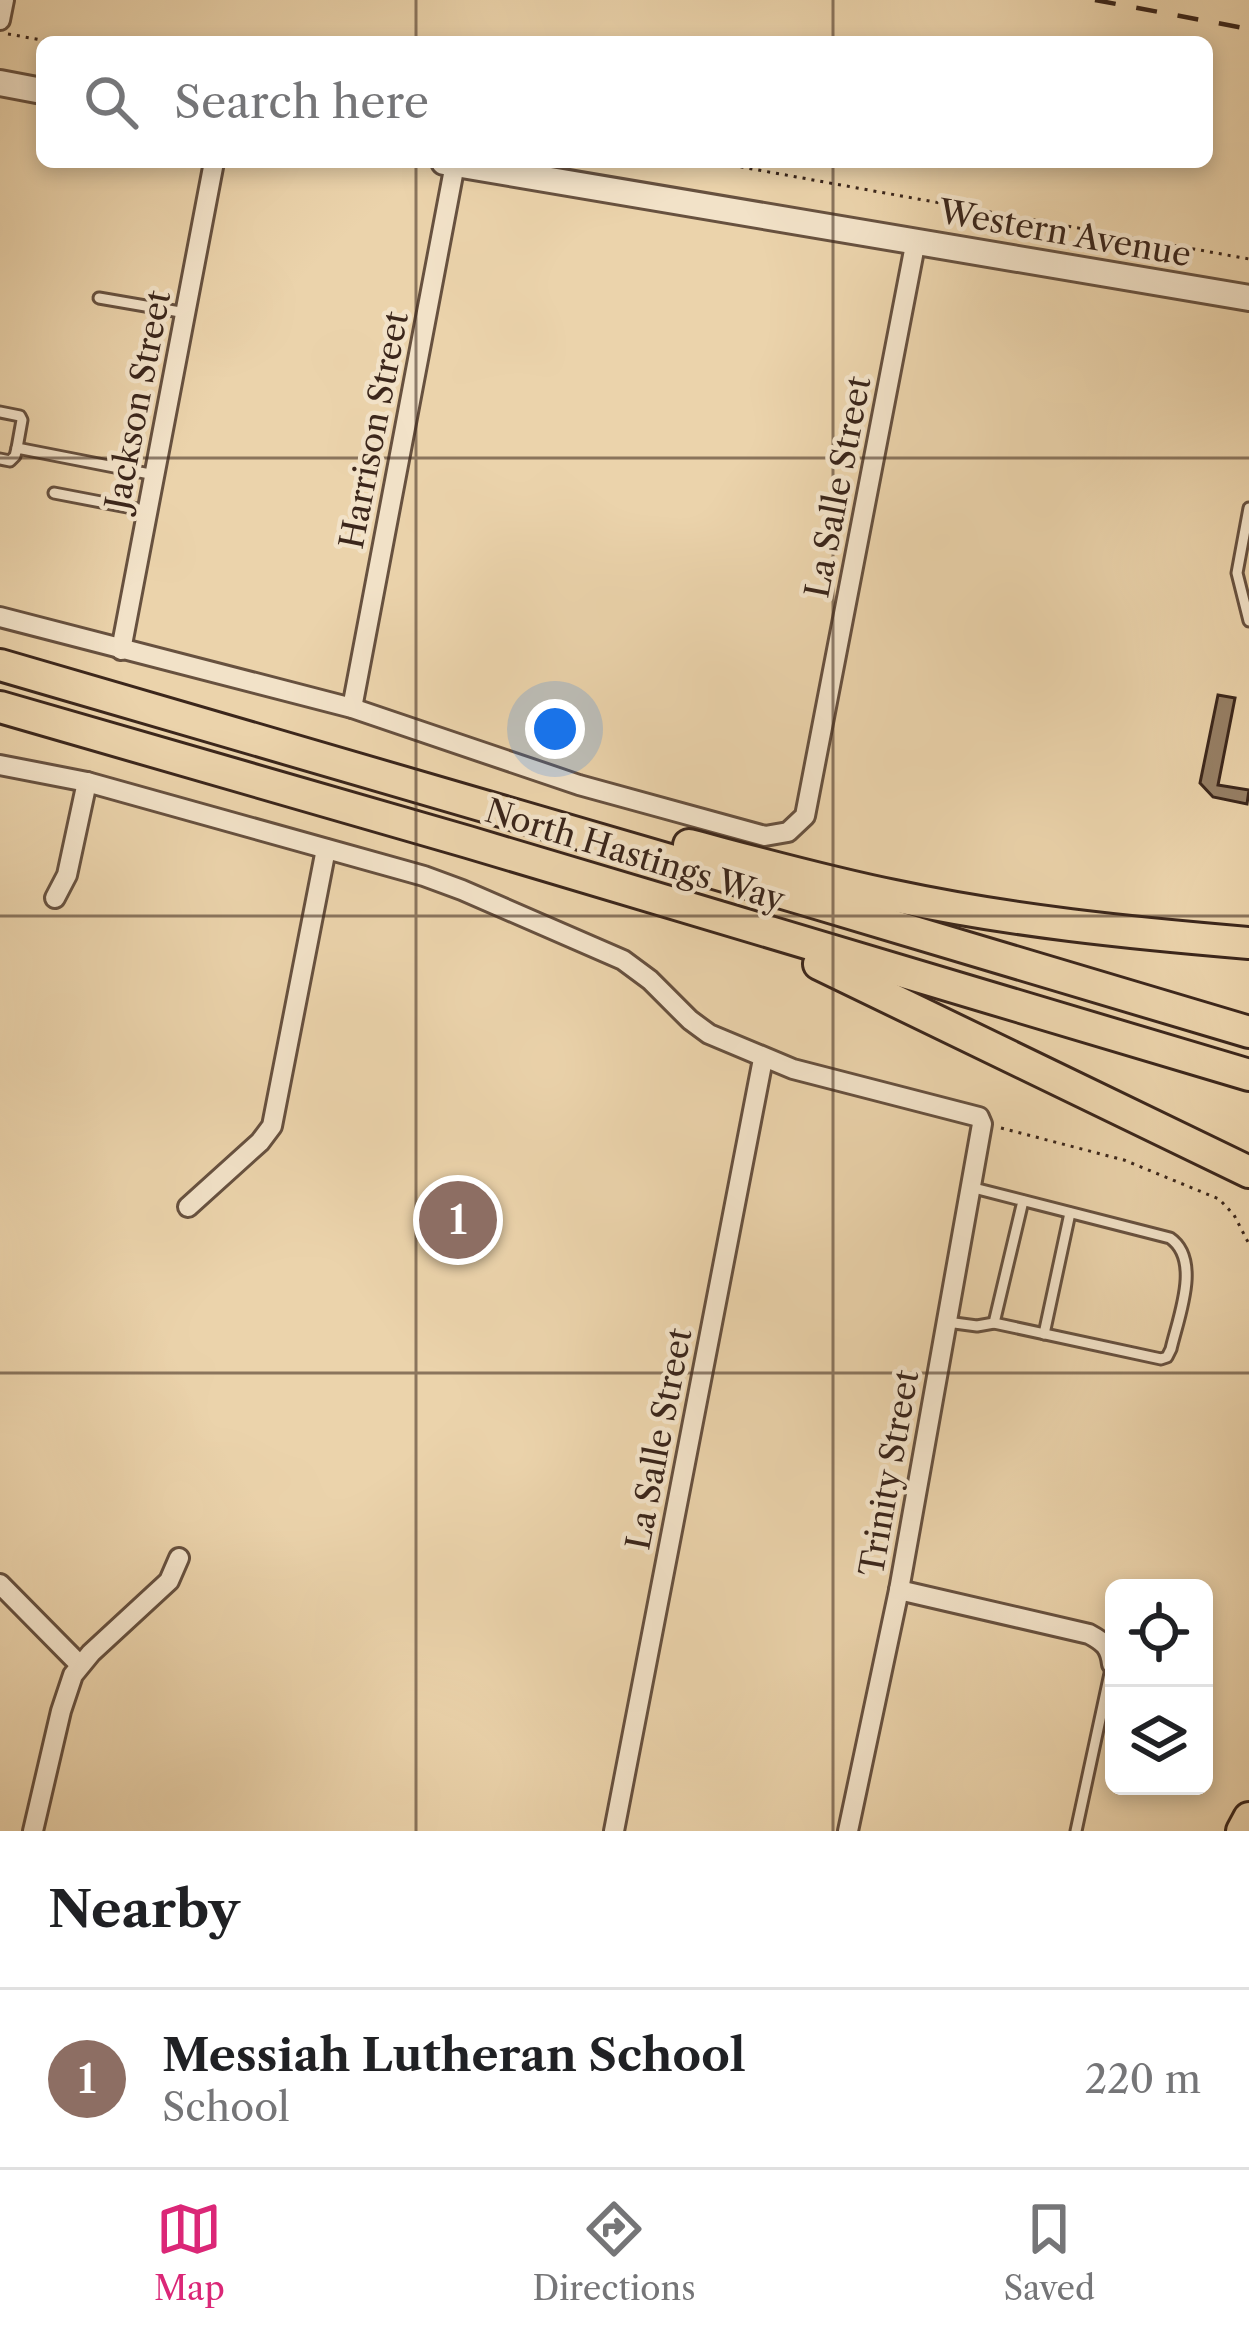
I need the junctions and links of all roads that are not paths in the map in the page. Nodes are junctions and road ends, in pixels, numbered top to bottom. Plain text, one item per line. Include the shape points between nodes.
1 (4, 0) edge
2 (6, 27) edge
3 (0, 83) edge
4 (36, 90) edge
5 (213, 168) edge
6 (449, 168) edge
7 (480, 168) edge
8 (916, 240) junction
9 (1248, 294) edge
10 (99, 298) dead end
11 (186, 313) junction
12 (0, 412) edge
13 (17, 448) junction
14 (0, 459) edge
15 (155, 475) junction
16 (54, 493) dead end
17 (1249, 508) edge
18 (148, 511) junction
19 (0, 617) edge
20 (1249, 621) edge
21 (121, 650) junction
22 (0, 665) edge
23 (141, 705) junction
24 (0, 707) edge
25 (352, 708) junction
26 (0, 765) edge
27 (87, 782) junction
28 (468, 842) junction
29 (326, 849) junction
30 (55, 898) dead end
31 (1249, 943) edge
32 (1249, 1032) edge
33 (763, 1059) junction
34 (1249, 1075) edge
35 (1249, 1172) edge
36 (970, 1187) junction
37 (1023, 1201) junction
38 (188, 1207) dead end
39 (1070, 1213) junction
40 (946, 1322) junction
41 (994, 1323) junction
42 (1044, 1334) junction
43 (179, 1558) dead end
44 (0, 1584) edge
45 (899, 1590) junction
46 (1105, 1644) edge
47 (80, 1664) junction
48 (1107, 1687) edge
49 (1249, 1818) edge
50 (33, 1831) edge
51 (614, 1831) edge
52 (848, 1831) edge
53 (1076, 1831) edge
54 (1242, 1831) edge

1 - 2 street
3 - 4 street
5 - 11 street, Jackson Street
6 - 25 street, Harrison Street
7 - 8 street, Western Avenue
8 - 9 street, Western Avenue
8 - 25 street, La Salle Street via 806,816 788,832 765,836 579,785
10 - 11 lane
11 - 15 street, Jackson Street
12 - 13 lane via 22,420
13 - 14 lane via 10,461
13 - 15 lane
15 - 18 street, Jackson Street
16 - 18 lane
17 - 20 lane via 1237,573
18 - 21 street, Jackson Street
19 - 21 street
21 - 25 street
22 - 23 main road, North Hastings Way
23 - 31 main road via 892,896 1102,930
23 - 32 main road, North Hastings Way
24 - 28 main road, North Hastings Way
26 - 27 street
27 - 29 street
27 - 30 street
28 - 34 main road, North Hastings Way
28 - 35 main road via 838,971
29 - 33 street via 462,890 601,949 709,1034
29 - 38 street via 272,1126
33 - 36 street, Trinity Street via 976,1114 982,1124
33 - 51 street, La Salle Street
36 - 37 lane
36 - 40 street, Trinity Street
37 - 39 lane
37 - 41 lane
39 - 42 lane
39 - 42 lane via 1177,1242 1186,1274 1171,1349 1161,1359
40 - 41 lane
40 - 45 street, Trinity Street
41 - 42 lane
43 - 47 street via 161,1590
44 - 47 street
45 - 46 street
45 - 52 street, Trinity Street
47 - 50 street
48 - 53 lane
49 - 54 main road

